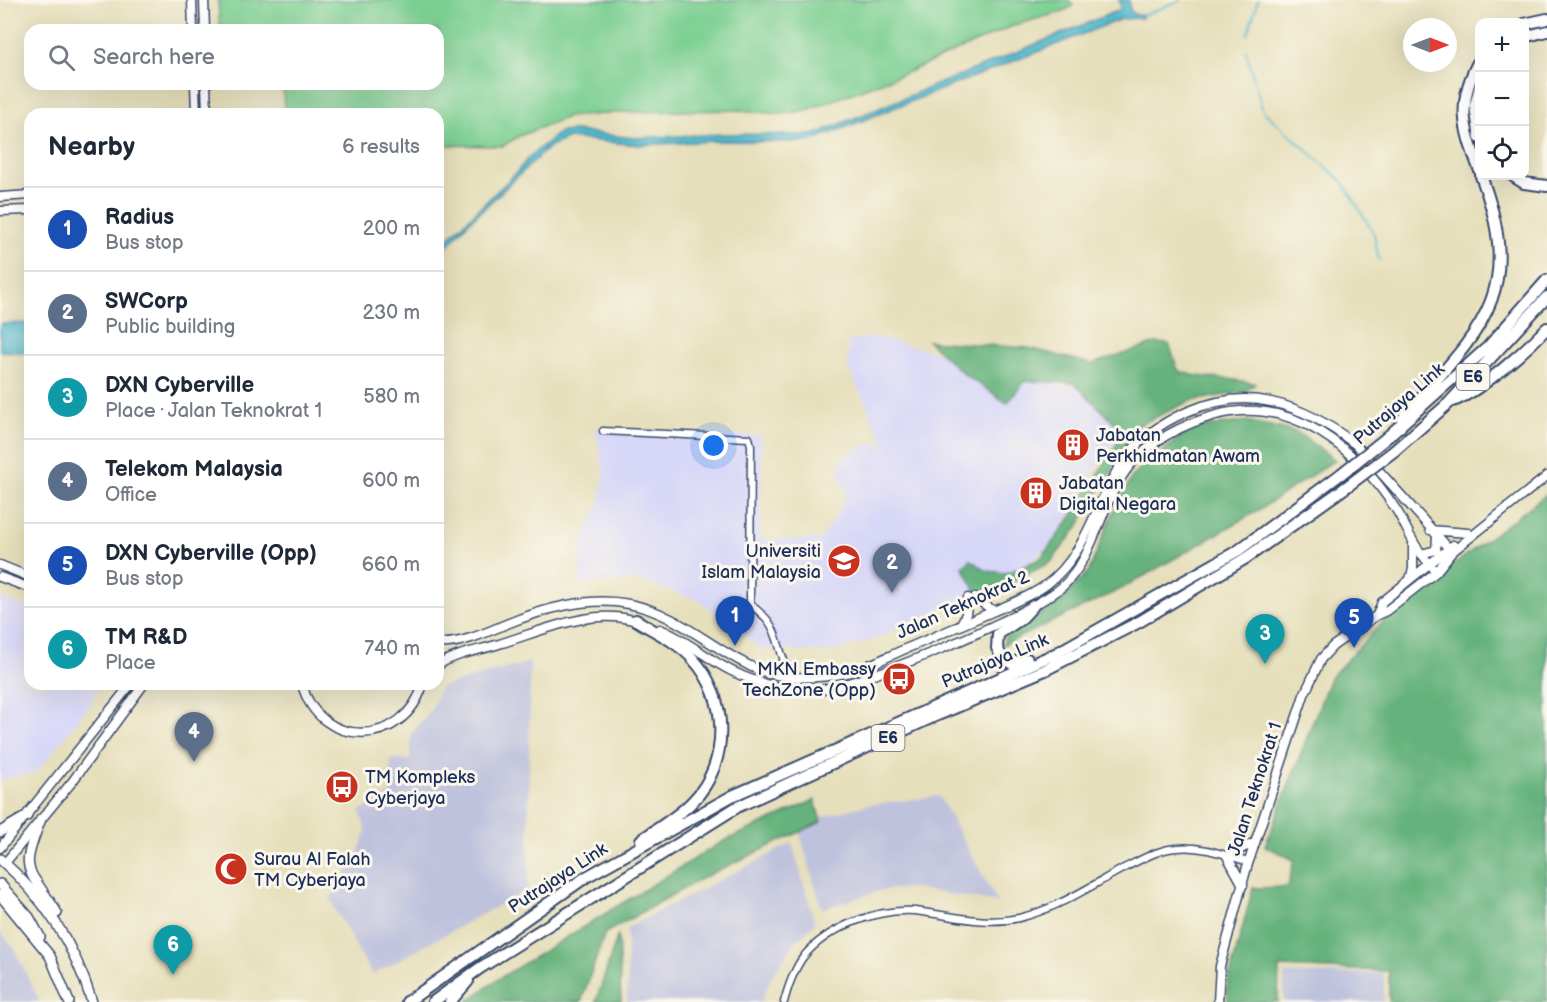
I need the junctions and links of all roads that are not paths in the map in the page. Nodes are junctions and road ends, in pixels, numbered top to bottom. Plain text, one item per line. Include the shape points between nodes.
1 (192, 0) edge
2 (204, 0) edge
3 (1547, 19) edge
4 (1529, 23) edge
5 (193, 24) edge
6 (205, 24) edge
7 (1546, 31) edge
8 (1529, 36) edge
9 (1475, 67) edge
10 (195, 90) edge
11 (206, 90) edge
12 (196, 108) edge
13 (207, 108) edge
14 (1475, 160) edge
15 (1482, 180) edge
16 (1519, 180) edge
17 (1547, 186) edge
18 (24, 195) edge
19 (0, 197) edge
20 (24, 210) edge
21 (0, 211) edge
22 (1547, 280) edge
23 (1547, 297) edge
24 (1547, 328) edge
25 (1449, 403) junction
26 (1400, 427) junction
27 (603, 431) dead end
28 (1546, 477) edge
29 (1468, 533) junction
30 (1434, 534) junction
31 (1412, 537) junction
32 (1451, 550) junction
33 (1421, 554) junction
34 (1430, 563) junction
35 (0, 565) edge
36 (1436, 572) junction
37 (24, 575) edge
38 (0, 577) edge
39 (1409, 579) junction
40 (24, 586) edge
41 (1033, 606) junction
42 (994, 611) junction
43 (1377, 615) junction
44 (636, 620) junction
45 (960, 626) junction
46 (444, 643) edge
47 (1067, 647) junction
48 (444, 662) edge
49 (784, 663) junction
50 (766, 672) junction
51 (795, 677) junction
52 (125, 690) edge
53 (139, 690) edge
54 (304, 690) edge
55 (421, 690) edge
56 (27, 816) junction
57 (41, 819) junction
58 (0, 832) edge
59 (1255, 841) junction
60 (0, 849) edge
61 (1227, 856) junction
62 (1248, 862) junction
63 (2, 863) edge
64 (586, 877) junction
65 (0, 884) edge
66 (1243, 885) junction
67 (0, 895) edge
68 (45, 950) junction
69 (76, 959) junction
70 (480, 968) junction
71 (69, 1002) edge
72 (92, 1002) edge
73 (407, 1002) edge
74 (433, 1002) edge
75 (450, 1002) edge
76 (784, 1002) edge
77 (1218, 1002) edge

1 - 5 main road
2 - 6 main road
3 - 4 highway
7 - 8 highway
9 - 14 highway via 1463,107
10 - 12 main road
11 - 13 main road
15 - 26 highway via 1498,233 1499,271 1493,294 1473,337 1405,415
16 - 17 highway
18 - 19 main road
20 - 21 main road
22 - 26 highway, Putrajaya Link / E6 via 1488,347
23 - 25 highway, Putrajaya Link / E6
24 - 25 highway via 1501,369
25 - 70 highway, Putrajaya Link / E6, bridge via 1394,451 1246,558 1139,622 1045,670 737,807
26 - 47 highway, Putrajaya Link / E6, bridge via 1239,550
27 - 49 street via 749,438 750,601 768,621
28 - 29 main road, Jalan Teknokrat 1
28 - 32 main road, Jalan Teknokrat 1
29 - 30 main road
29 - 32 main road, Jalan Teknokrat 1
30 - 32 main road, Jalan Teknokrat 2
30 - 33 main road via 1436,550
30 - 42 main road, Jalan Teknokrat 2 via 1356,445 1331,427 1271,401 1221,402 1176,416 1139,444 1109,484 1083,545 1066,565 1046,585
31 - 33 main road, Jalan Teknokrat 2
31 - 39 main road via 1414,561
31 - 41 main road, Jalan Teknokrat 2 via 1380,488 1328,436 1267,410 1223,414 1160,438 1132,464 1086,556 1065,584 1050,598
32 - 34 main road, Jalan Teknokrat 1
32 - 36 main road, Jalan Teknokrat 1
33 - 34 main road, Jalan Teknokrat 2
34 - 36 main road, Jalan Teknokrat 2
34 - 39 main road, Jalan Teknokrat 1
35 - 37 main road
36 - 43 main road, Jalan Teknokrat 1
38 - 40 main road
39 - 43 main road, Jalan Teknokrat 1 via 1382,602
41 - 44 main road, Jalan Teknokrat 2 via 854,683 816,690 784,689 741,676 692,645
41 - 47 highway via 998,634 1000,657 1011,663
42 - 45 main road, Jalan Teknokrat 2
42 - 45 main road via 972,598
43 - 59 main road, Jalan Teknokrat 1 via 1321,659 1304,694
44 - 48 main road, Jalan Teknokrat 2 via 609,617 571,622
44 - 64 highway via 684,650 704,673 717,705 719,752 705,786 693,801
45 - 51 main road, Jalan Teknokrat 2 via 848,673
46 - 50 main road, Jalan Teknokrat 2 via 555,607 627,603 658,611
47 - 64 highway, Putrajaya Link / E6 via 732,796
49 - 50 street
49 - 51 street
50 - 51 main road, Jalan Teknokrat 2
52 - 56 main road
53 - 57 main road
54 - 55 main road via 323,719 359,733 395,724 414,706
56 - 58 main road
56 - 60 main road
57 - 63 main road
57 - 69 main road via 27,864 61,921
59 - 61 main road
59 - 62 main road, Jalan Teknokrat 1
61 - 62 street
61 - 66 main road
61 - 76 street via 1192,847 1163,850 1052,905 1000,921 913,911 874,916 830,935 804,956
62 - 66 main road, Jalan Teknokrat 1
63 - 69 main road via 47,908
64 - 73 highway, Putrajaya Link / E6
65 - 68 main road via 29,917
66 - 77 main road, Jalan Teknokrat 1 via 1220,966
67 - 68 main road
68 - 71 main road
69 - 72 main road
70 - 74 highway, Putrajaya Link / E6
70 - 75 highway

